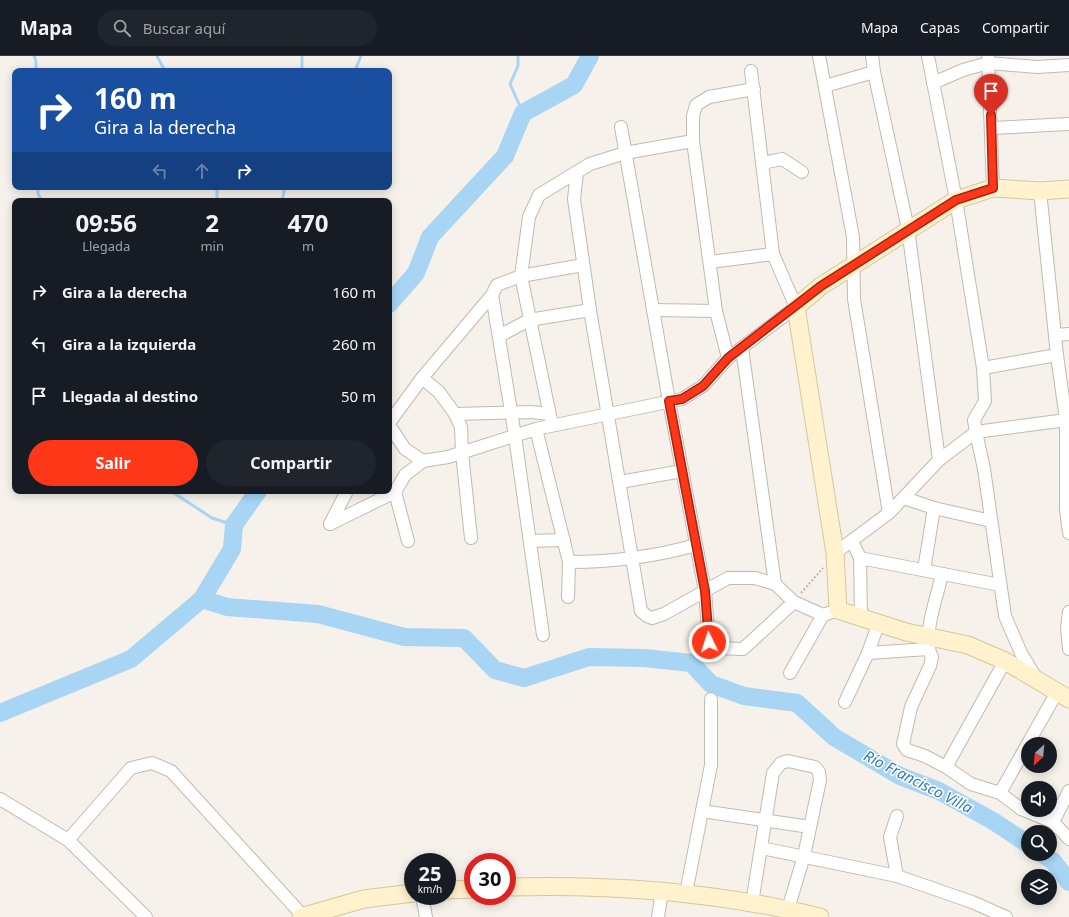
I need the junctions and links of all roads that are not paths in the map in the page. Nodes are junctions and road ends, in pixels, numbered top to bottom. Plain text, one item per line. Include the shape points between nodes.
1 (819, 56) edge
2 (872, 56) edge
3 (928, 56) edge
4 (988, 59) edge
5 (1069, 65) edge
6 (751, 71) dead end
7 (874, 72) junction
8 (933, 83) junction
9 (825, 86) junction
10 (754, 89) junction
11 (1069, 124) edge
12 (621, 127) dead end
13 (992, 128) junction
14 (693, 141) junction
15 (625, 153) junction
16 (762, 163) junction
17 (802, 172) dead end
18 (577, 173) junction
19 (993, 188) junction
20 (1069, 189) edge
21 (1040, 191) junction
22 (956, 200) junction
23 (908, 229) junction
24 (774, 254) junction
25 (710, 262) junction
26 (583, 265) junction
27 (854, 266) junction
28 (521, 276) junction
29 (492, 295) junction
30 (796, 307) junction
31 (590, 310) junction
32 (653, 310) junction
33 (716, 311) junction
34 (529, 320) junction
35 (1069, 334) edge
36 (1055, 335) junction
37 (499, 336) junction
38 (742, 348) junction
39 (1057, 355) junction
40 (728, 358) junction
41 (983, 368) junction
42 (422, 378) junction
43 (669, 401) junction
44 (511, 413) junction
45 (455, 414) junction
46 (608, 414) junction
47 (392, 420) edge
48 (550, 420) junction
49 (1066, 420) junction
50 (392, 429) edge
51 (536, 429) junction
52 (976, 432) junction
53 (515, 436) junction
54 (462, 453) junction
55 (939, 460) junction
56 (423, 461) junction
57 (682, 471) junction
58 (620, 482) junction
59 (395, 492) junction
60 (392, 493) edge
61 (345, 494) edge
62 (391, 494) edge
63 (904, 498) junction
64 (934, 508) junction
65 (889, 513) junction
66 (991, 521) junction
67 (1069, 533) edge
68 (471, 538) dead end
69 (564, 540) junction
70 (530, 541) junction
71 (852, 541) junction
72 (408, 542) dead end
73 (696, 545) junction
74 (835, 554) junction
75 (633, 558) junction
76 (860, 558) junction
77 (569, 562) junction
78 (924, 570) junction
79 (942, 574) junction
80 (775, 584) junction
81 (1000, 585) junction
82 (705, 591) junction
83 (568, 597) dead end
84 (794, 602) junction
85 (830, 612) junction
86 (1069, 612) edge
87 (861, 617) junction
88 (879, 622) junction
89 (543, 635) dead end
90 (928, 642) junction
91 (1069, 649) edge
92 (868, 653) junction
93 (1005, 661) junction
94 (790, 673) dead end
95 (1038, 681) junction
96 (1063, 696) edge
97 (711, 699) dead end
98 (845, 702) dead end
99 (946, 767) junction
100 (1069, 792) edge
101 (1000, 793) junction
102 (0, 799) edge
103 (702, 811) junction
104 (897, 816) dead end
105 (765, 821) junction
106 (1053, 822) junction
107 (810, 827) junction
108 (1069, 839) edge
109 (68, 840) junction
110 (761, 848) junction
111 (804, 856) junction
112 (897, 876) junction
113 (516, 887) edge
114 (662, 891) junction
115 (686, 893) junction
116 (404, 894) edge
117 (752, 903) junction
118 (424, 905) edge
119 (788, 909) junction
120 (146, 917) edge
121 (303, 917) edge
122 (426, 917) edge
123 (658, 917) edge
124 (820, 917) edge
125 (1006, 917) edge

1 - 9 street
2 - 7 street
3 - 8 street
4 - 5 street via 1037,67
4 - 8 street
4 - 13 street
6 - 10 street
7 - 9 street
7 - 23 street
8 - 22 street
9 - 27 street via 853,237
10 - 14 street via 709,97 696,105 693,116
10 - 16 street
11 - 13 street
12 - 15 street
13 - 19 street
14 - 15 street
14 - 25 street
15 - 18 street via 590,164
15 - 32 street
16 - 17 street via 782,159
16 - 24 street
18 - 26 street via 574,199
18 - 28 street via 539,195 529,217
19 - 21 main road
19 - 22 main road
20 - 21 main road
21 - 36 street
22 - 23 main road
22 - 41 street
23 - 27 main road
23 - 55 street
24 - 25 street
24 - 30 street
25 - 33 street
26 - 28 street
26 - 31 street
27 - 30 main road via 821,286
27 - 65 street via 854,298
28 - 29 street via 497,285
28 - 34 street
29 - 37 street
29 - 42 street
30 - 38 street
30 - 74 main road
31 - 34 street
31 - 46 street
32 - 33 street
32 - 43 street
33 - 40 street
34 - 37 street
34 - 48 street
35 - 36 street
36 - 39 street
37 - 44 street
38 - 40 street
38 - 80 street
39 - 41 street
39 - 49 street
40 - 43 street via 703,386 682,399
41 - 52 street via 985,401 974,420
42 - 45 street via 439,392
42 - 47 street
43 - 46 street
43 - 57 street
44 - 45 street
44 - 48 street
44 - 53 street
45 - 54 street via 461,426
46 - 48 street
46 - 58 street
48 - 51 street
49 - 52 street
49 - 67 street via 1066,510
50 - 56 street via 405,449
51 - 53 street
51 - 69 street
52 - 55 street
52 - 66 street
53 - 54 street
53 - 70 street
54 - 56 street via 448,458
54 - 68 street
55 - 63 street
56 - 59 street via 405,476
57 - 58 street
57 - 73 street
58 - 75 street
59 - 60 street
59 - 72 street
61 - 62 street via 330,524
63 - 64 street
63 - 65 street
64 - 66 street
64 - 78 street
65 - 71 street
66 - 81 street
69 - 70 street
69 - 77 street
70 - 89 street
71 - 74 street
71 - 76 street
73 - 75 street
73 - 82 street
74 - 85 main road
75 - 77 street
75 - 82 street via 641,611 647,616 652,618 664,614
76 - 78 street
76 - 87 street
77 - 83 street
78 - 79 street
79 - 81 street
79 - 90 street
80 - 82 street via 754,578 728,578
80 - 84 street
81 - 95 street via 1005,616 1021,653
82 - 84 street via 709,642 717,648 743,650
84 - 85 street
85 - 87 main road
85 - 94 street
86 - 91 street
87 - 88 main road
88 - 90 main road
88 - 92 street
90 - 92 street
90 - 93 main road via 968,645
90 - 99 street via 932,656 930,666 911,707 903,744 907,750
92 - 98 street
93 - 95 main road
93 - 99 street
95 - 96 main road
96 - 101 street
97 - 103 street via 711,765
99 - 101 street via 972,784
100 - 106 street
101 - 106 street via 1021,809
102 - 109 street
103 - 105 street
103 - 115 street
104 - 112 street via 890,837
105 - 107 street
105 - 107 street via 773,774 781,763 788,762 815,767 819,772 820,780
105 - 110 street
106 - 108 street
107 - 111 street
109 - 120 street
109 - 121 street via 131,768 152,763 171,771
110 - 111 street
110 - 117 street
111 - 112 street
111 - 119 street
112 - 125 street via 972,902
113 - 114 main road
114 - 115 main road
114 - 123 street
115 - 117 main road
116 - 121 main road via 364,899
117 - 119 main road
118 - 122 street
119 - 124 main road

